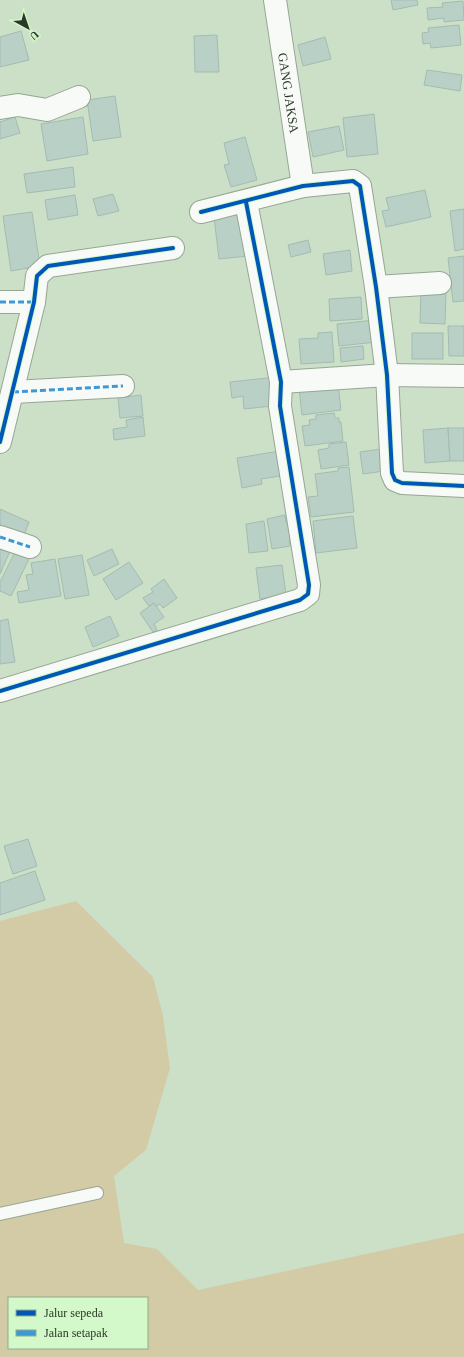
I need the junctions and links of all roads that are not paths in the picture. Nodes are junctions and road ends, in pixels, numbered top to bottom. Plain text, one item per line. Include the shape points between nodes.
1 (275, 0) edge
2 (79, 96) dead end
3 (0, 108) edge
4 (303, 186) junction
5 (246, 202) junction
6 (201, 212) dead end
7 (173, 248) dead end
8 (440, 283) dead end
9 (376, 287) junction
10 (0, 302) edge
11 (34, 302) junction
12 (387, 374) junction
13 (464, 376) edge
14 (281, 382) junction
15 (122, 386) dead end
16 (13, 392) junction
17 (0, 442) edge
18 (464, 486) edge
19 (0, 537) edge
20 (30, 547) dead end
21 (0, 691) edge
22 (97, 1193) dead end
23 (0, 1214) edge

1 - 4 street, GANG JAKSA
2 - 3 street via 47,110 18,105
4 - 5 street
4 - 9 street via 353,181 360,186
5 - 6 street
5 - 14 street
7 - 11 street via 48,266 37,276
8 - 9 street
9 - 12 street
10 - 11 street
11 - 16 street
12 - 13 street
12 - 14 street
12 - 18 street via 392,473 395,480 402,483
14 - 21 street via 280,406 309,585 308,594 300,600
15 - 16 street
16 - 17 street
19 - 20 street
22 - 23 lane

